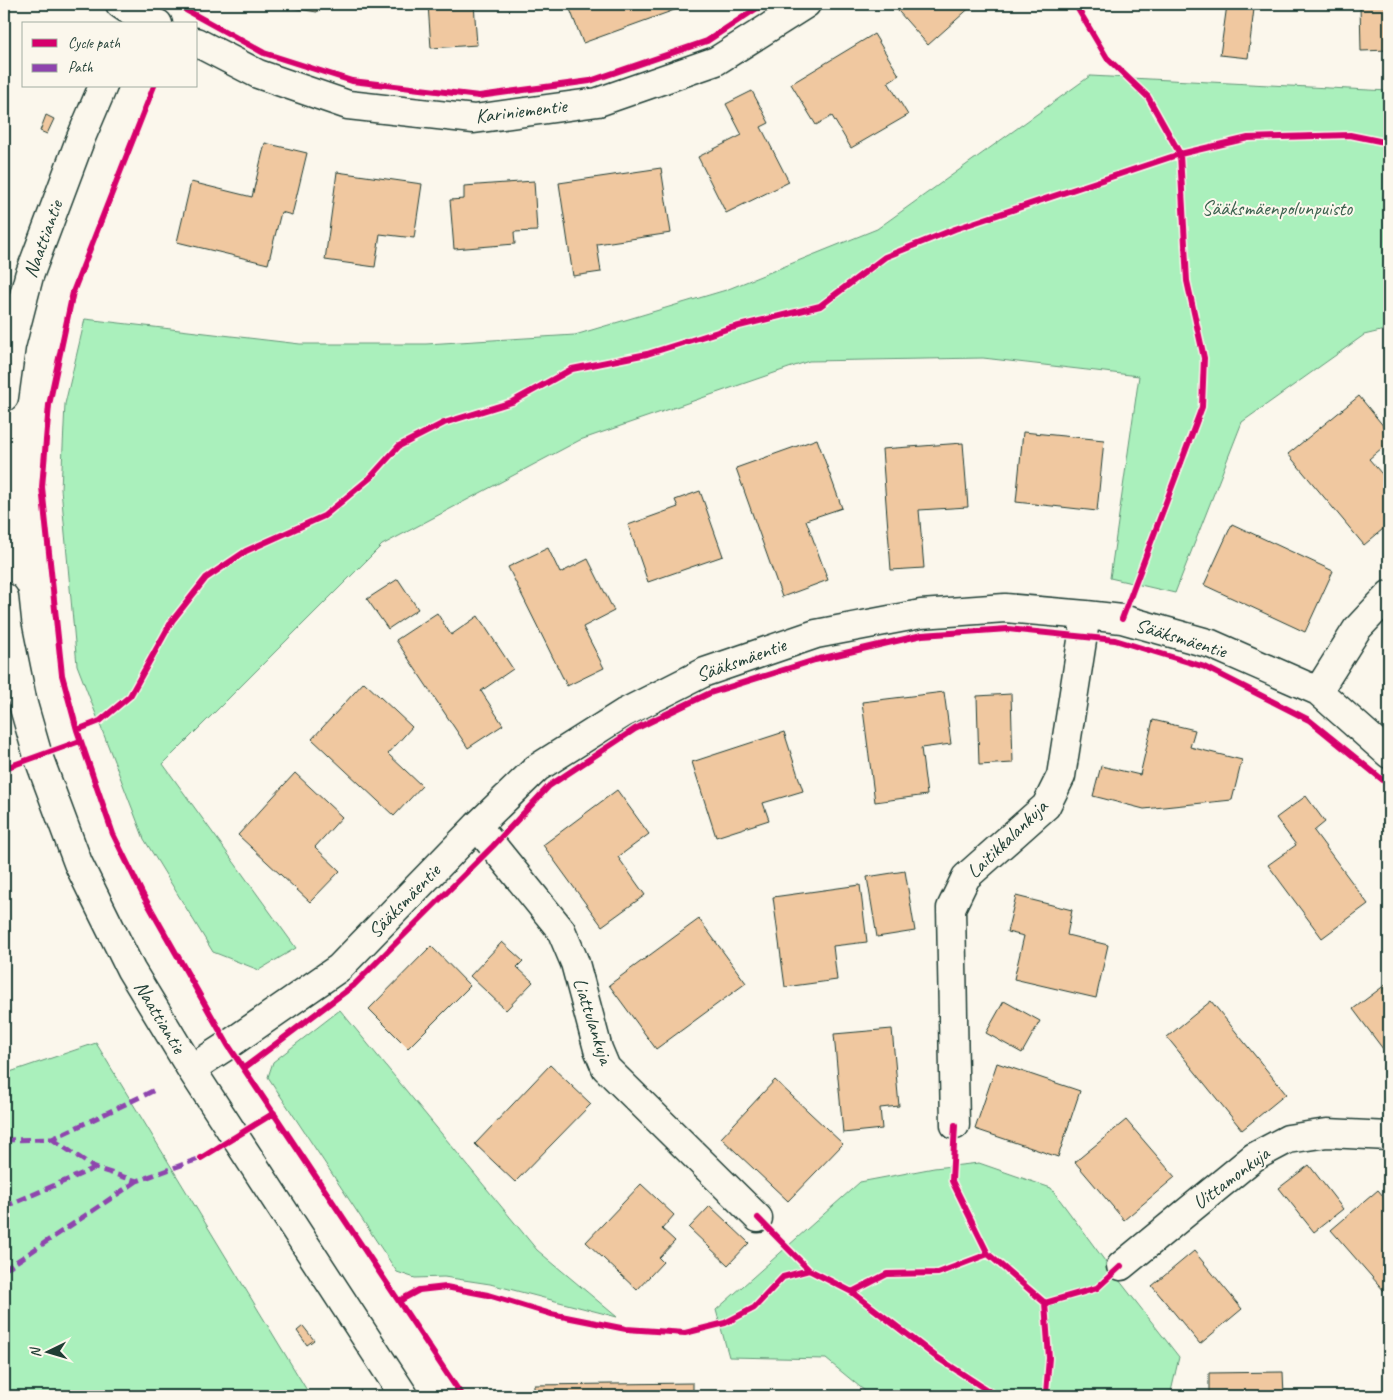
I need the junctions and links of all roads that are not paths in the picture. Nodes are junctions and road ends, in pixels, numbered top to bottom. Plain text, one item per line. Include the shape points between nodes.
1 (806, 4) edge
2 (130, 11) edge
3 (154, 22) edge
4 (198, 43) edge
5 (102, 88) edge
6 (4, 397) edge
7 (1389, 595) edge
8 (4, 597) edge
9 (1086, 615) junction
10 (1318, 691) junction
11 (13, 704) edge
12 (1389, 754) edge
13 (477, 826) junction
14 (191, 1069) junction
15 (955, 1125) dead end
16 (1389, 1136) edge
17 (758, 1218) dead end
18 (1121, 1266) dead end
19 (404, 1396) edge

1 - 4 street, Kariniementie via 716,61 598,102 474,119 348,105 258,74
2 - 3 street
5 - 6 street, Naattiantie via 29,276 11,346
7 - 10 street via 1357,628
8 - 11 street, Naattiantie
9 - 10 street, Sääksmäentie via 1122,619 1211,644
9 - 13 street, Sääksmäentie via 1005,608 922,614 816,634 705,672 624,713 537,768
9 - 15 street, Laitikkalankuja via 1061,776 1046,806 966,877 951,908
10 - 12 street, Sääksmäentie
11 - 14 street, Naattiantie via 38,756 78,863 131,970
13 - 14 street, Sääksmäentie via 338,968
13 - 17 street, Liattulankuja via 561,930 575,963 606,1068
14 - 19 street, Naattiantie
16 - 18 street, Uittamonkuja via 1327,1133 1288,1139 1254,1157

